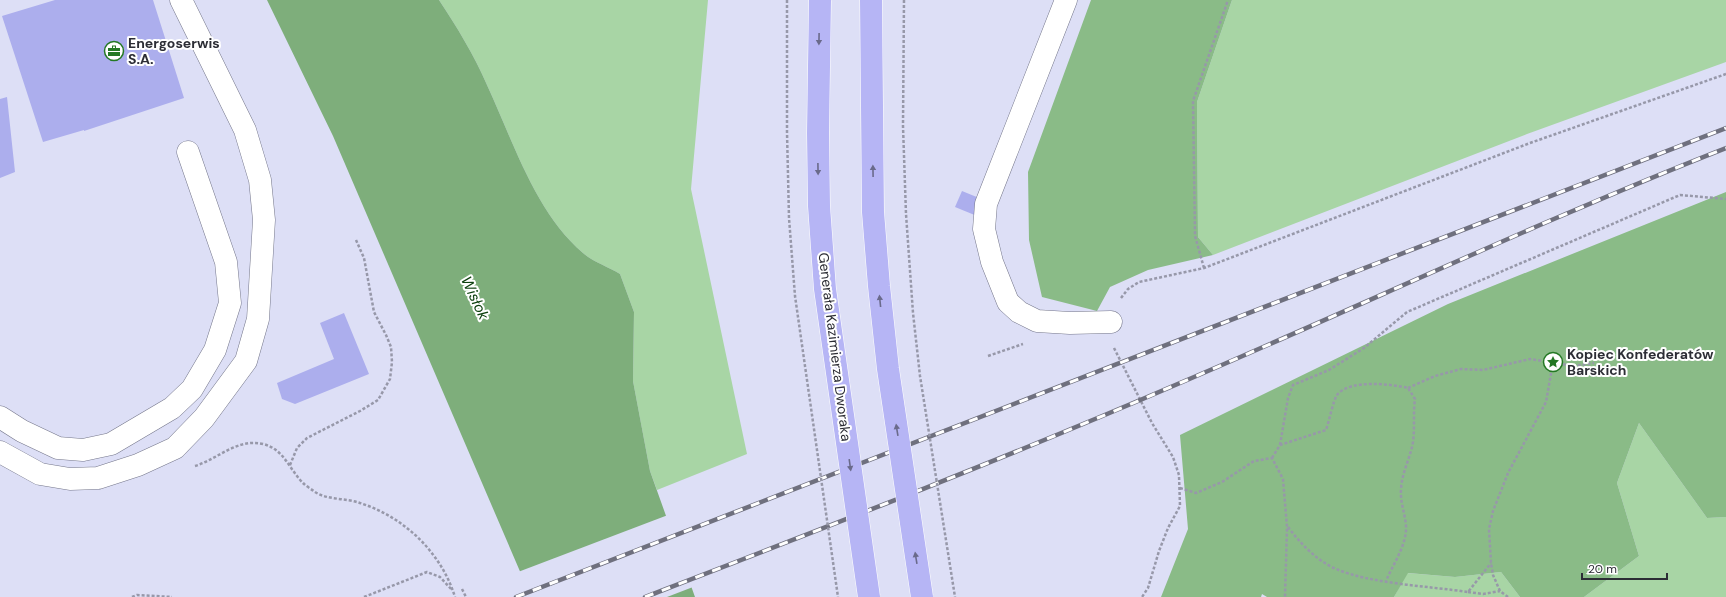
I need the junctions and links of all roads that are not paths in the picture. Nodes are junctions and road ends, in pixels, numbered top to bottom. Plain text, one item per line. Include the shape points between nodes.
1 (181, 0) edge
2 (820, 0) edge
3 (871, 0) edge
4 (1066, 0) edge
5 (188, 152) dead end
6 (1110, 322) road end
7 (0, 417) edge
8 (0, 452) edge
9 (869, 597) edge
10 (922, 597) edge

1 - 8 lane via 245,130 260,180 264,220 258,319 246,361 204,418 175,448 138,465 98,478 70,479 40,474
2 -> 9 main road, Generała Kazimierza Dworaka, bridge via 819,206 825,289
10 -> 3 main road, bridge via 888,369 879,286 873,212
4 - 6 lane via 986,204 984,229 992,262 1008,302 1019,312 1037,321
5 - 7 lane via 226,262 230,303 214,350 192,389 172,408 111,444 83,450 58,448

